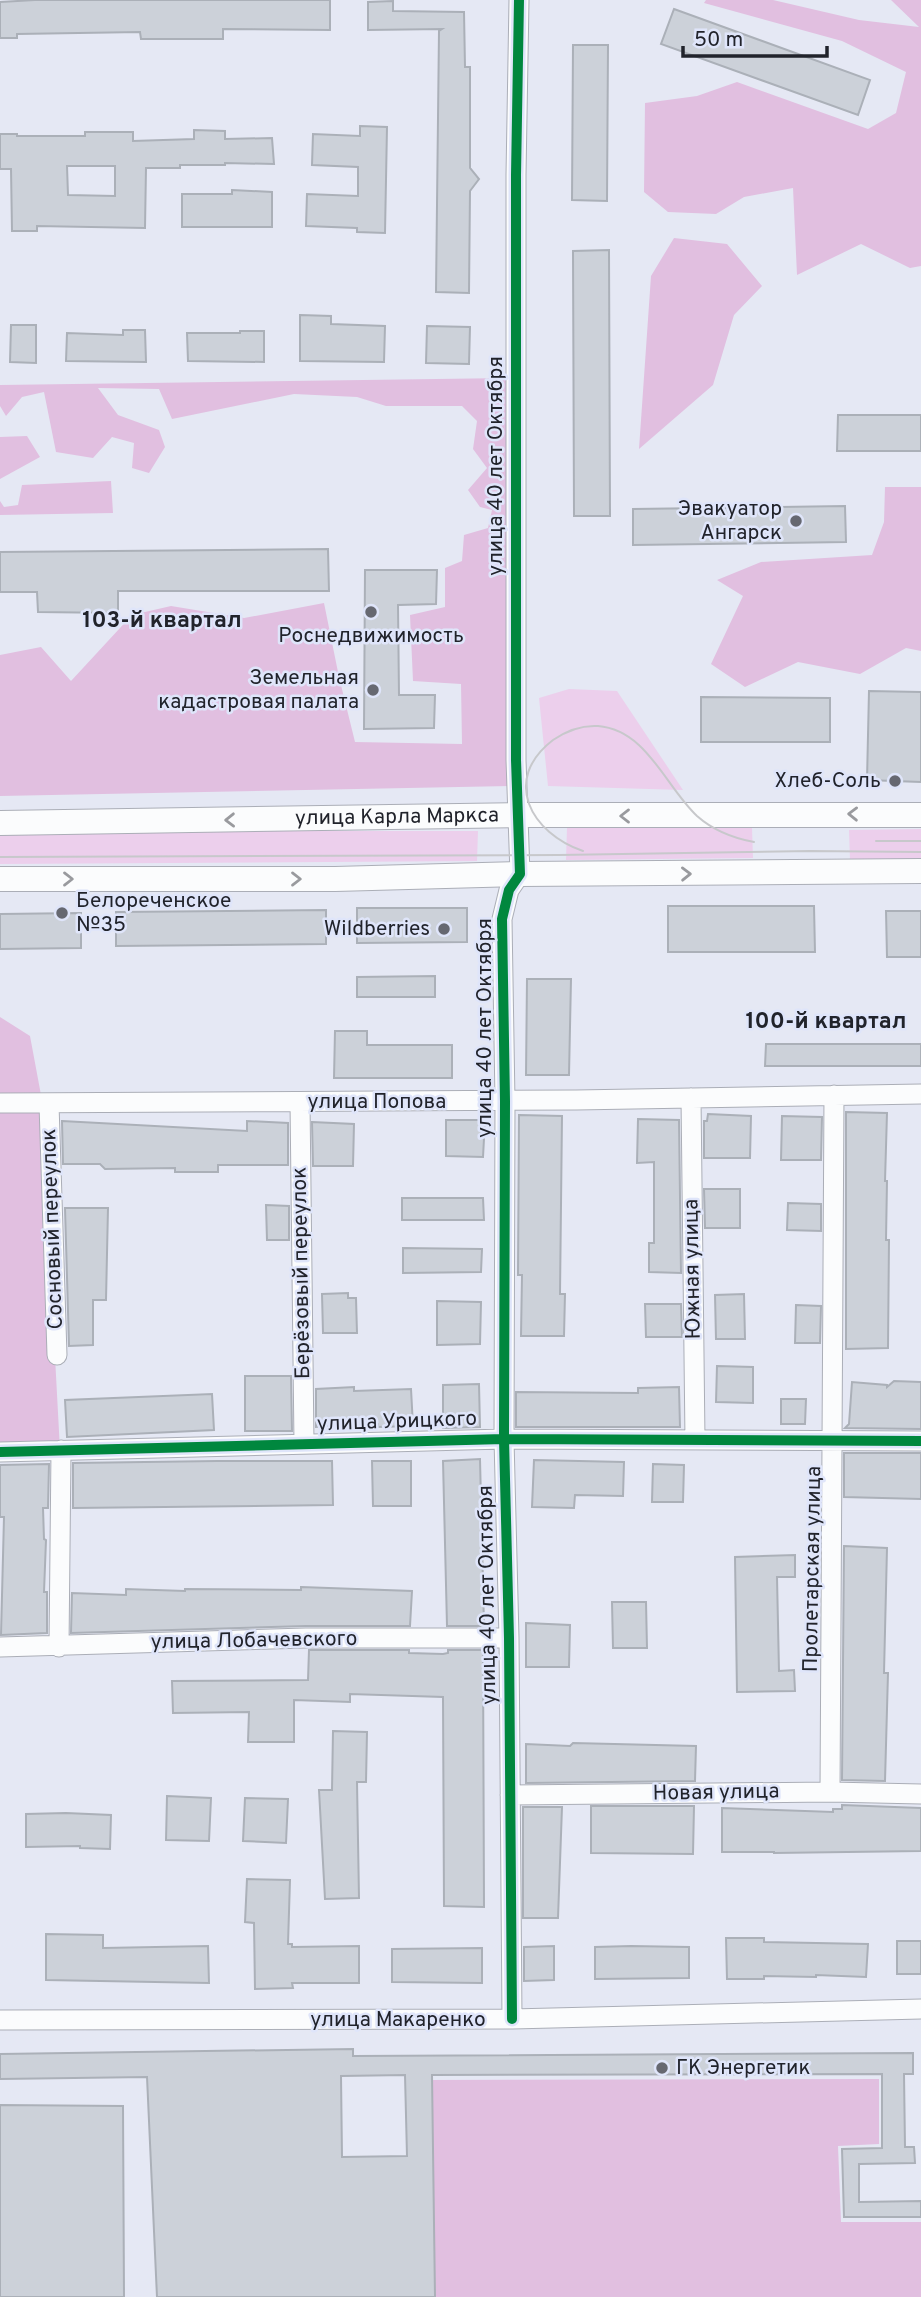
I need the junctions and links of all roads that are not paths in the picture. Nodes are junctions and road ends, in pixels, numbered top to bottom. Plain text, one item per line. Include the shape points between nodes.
1 (519, 0) edge
2 (519, 815) junction
3 (921, 815) edge
4 (0, 823) edge
5 (921, 872) edge
6 (520, 874) junction
7 (0, 879) edge
8 (921, 1094) edge
9 (834, 1095) junction
10 (691, 1098) junction
11 (505, 1101) junction
12 (300, 1102) junction
13 (0, 1103) edge
14 (49, 1104) junction
15 (57, 1355) dead end
16 (504, 1439) junction
17 (834, 1439) junction
18 (695, 1440) junction
19 (921, 1441) edge
20 (304, 1444) junction
21 (61, 1450) junction
22 (0, 1452) edge
23 (509, 1638) junction
24 (0, 1647) edge
25 (60, 1647) junction
26 (830, 1792) junction
27 (921, 1794) edge
28 (510, 1795) junction
29 (921, 2009) edge
30 (512, 2019) junction
31 (0, 2020) edge

1 - 2 street, улица 40 лет Октября
3 -> 2 street, улица Карла Маркса
2 -> 4 street, улица Карла Маркса
2 - 6 street, улица 40 лет Октября
6 -> 5 street
7 -> 6 street
6 - 11 street, улица 40 лет Октября via 509,890 502,919
8 - 9 street, улица Попова
9 - 10 street, улица Попова
9 - 17 street, Пролетарская улица
10 - 11 street, улица Попова
10 - 18 street, Южная улица
11 - 12 street, улица Попова
11 - 16 street, улица 40 лет Октября
12 - 14 street, улица Попова
12 - 20 street, Берёзовый переулок
13 - 14 street, улица Попова
14 - 15 street, Сосновый переулок
16 - 18 street, улица Урицкого
16 - 20 street, улица Урицкого
16 - 23 street, улица 40 лет Октября
17 - 18 street, улица Урицкого
17 - 19 street, улица Урицкого
17 - 26 street, Пролетарская улица
20 - 21 street, улица Урицкого
21 - 22 street, улица Урицкого
21 - 25 street
23 - 25 street, улица Лобачевского via 306,1638
23 - 28 street, улица 40 лет Октября
24 - 25 street, улица Лобачевского
26 - 27 street, Новая улица
26 - 28 street, Новая улица
28 - 30 street, улица 40 лет Октября
29 - 30 street, улица Макаренко
30 - 31 street, улица Макаренко

